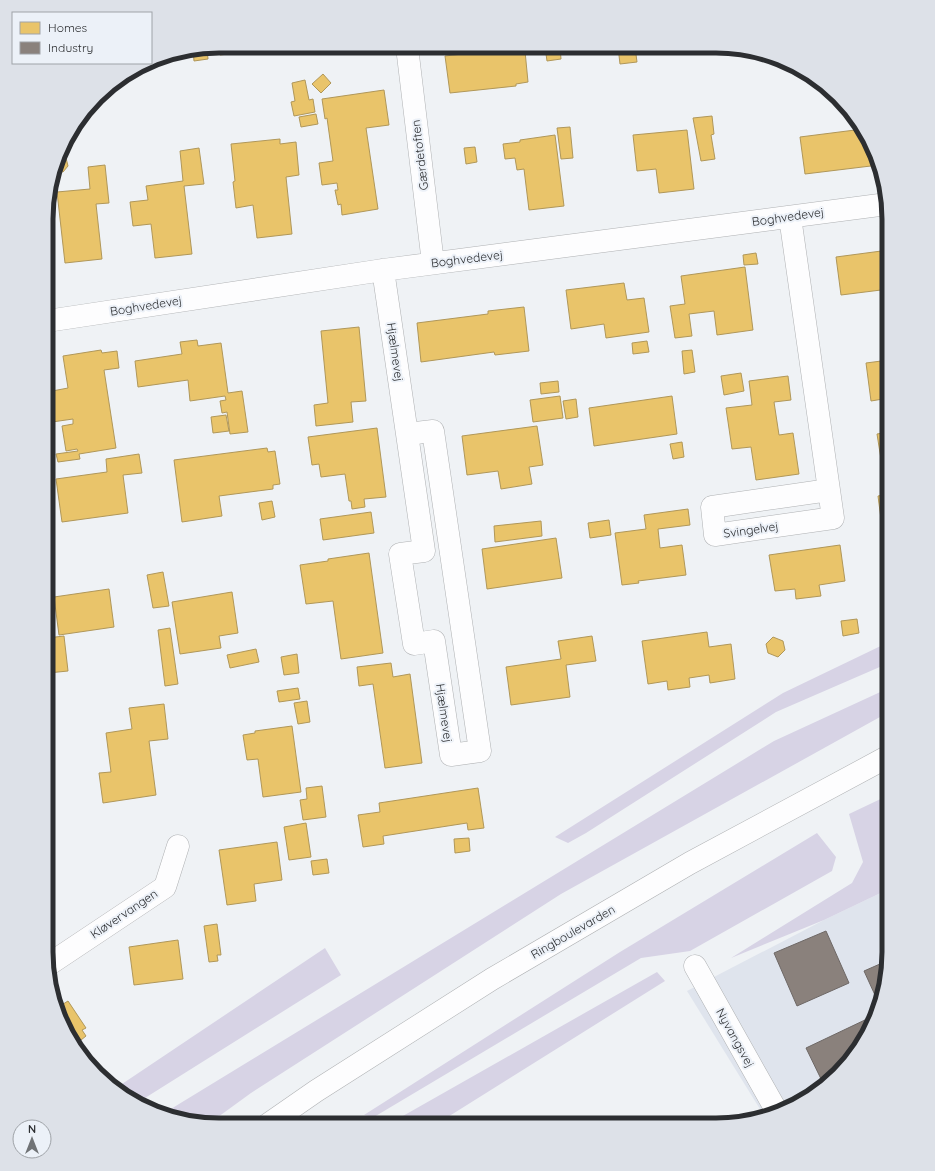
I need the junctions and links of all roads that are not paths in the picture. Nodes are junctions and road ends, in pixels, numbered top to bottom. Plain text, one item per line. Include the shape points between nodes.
1 (408, 53) edge
2 (882, 205) edge
3 (790, 217) junction
4 (433, 263) junction
5 (383, 270) junction
6 (53, 320) edge
7 (407, 434) junction
8 (829, 490) junction
9 (882, 760) edge
10 (178, 846) dead end
11 (53, 962) edge
12 (695, 966) dead end
13 (774, 1107) edge
14 (277, 1118) edge

1 - 4 street, Gærdetoften
2 - 3 street, Boghvedevej
3 - 4 street, Boghvedevej
3 - 8 street, Svingelvej
4 - 5 street, Boghvedevej
5 - 6 street, Boghvedevej
5 - 7 street, Hjælmevej
7 - 7 street, Hjælmevej via 424,550 400,554 414,644 434,641 451,755 480,751 433,430
8 - 8 street, Svingelvej via 712,507 716,535 833,518
9 - 14 street, Ringboulevarden via 690,863 492,979
10 - 11 street, Kløvervangen via 166,887
12 - 13 street, Nyvangsvej

